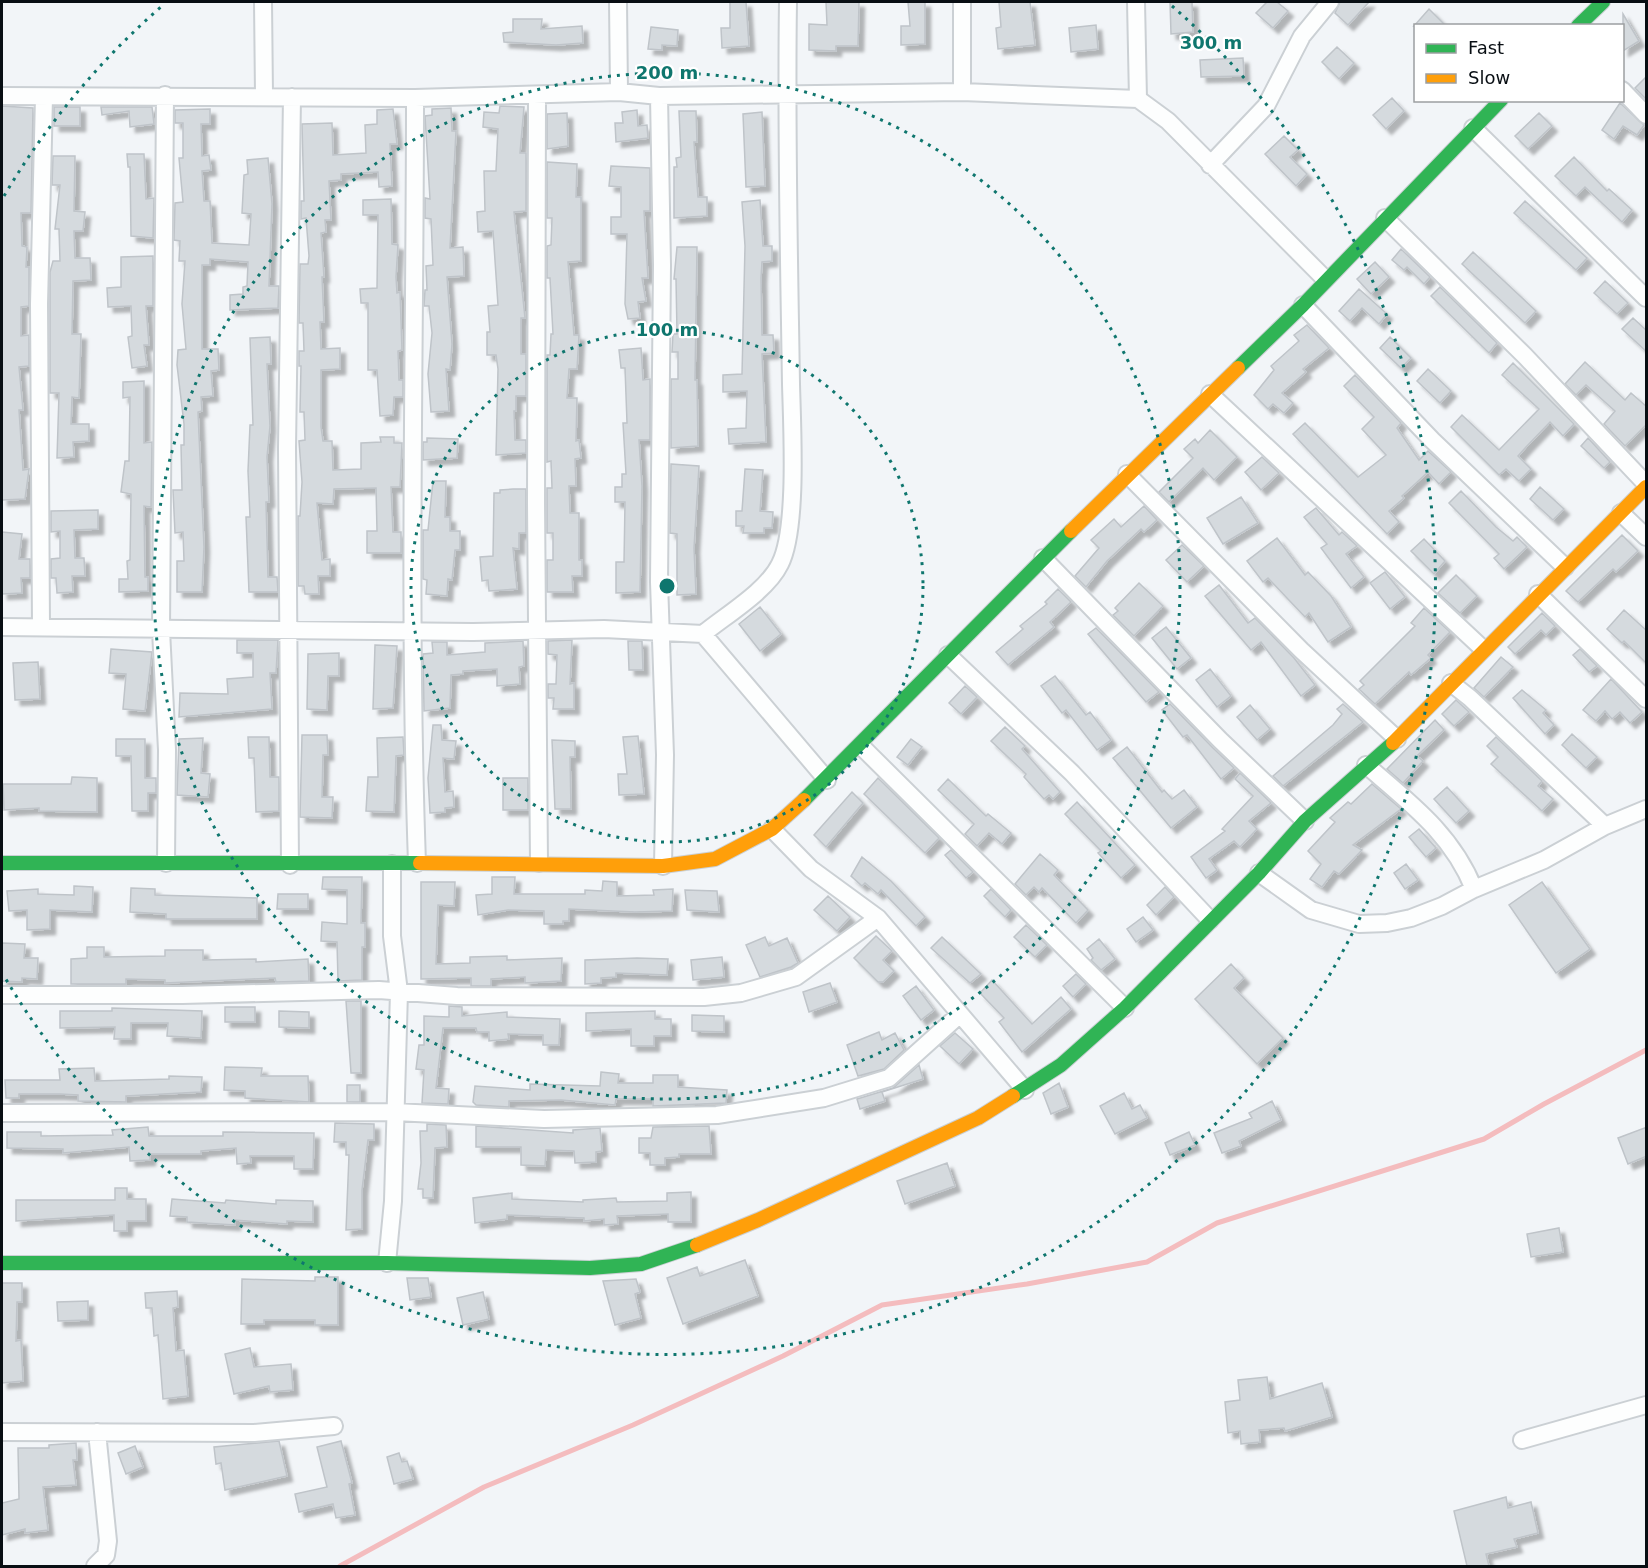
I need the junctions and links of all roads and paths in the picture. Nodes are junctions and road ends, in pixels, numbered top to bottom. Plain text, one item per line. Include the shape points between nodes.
1 (263, 2) edge
2 (618, 2) edge
3 (788, 2) edge
4 (962, 2) edge
5 (1136, 2) edge
6 (1330, 2) edge
7 (1603, 2) edge
8 (1580, 24) edge
9 (1624, 91) edge
10 (619, 92) junction
11 (962, 92) junction
12 (165, 95) junction
13 (264, 95) junction
14 (787, 95) junction
15 (2, 96) edge
16 (537, 96) junction
17 (659, 96) junction
18 (44, 97) junction
19 (292, 97) junction
20 (415, 98) junction
21 (1138, 99) junction
22 (1499, 102) edge
23 (1647, 114) edge
24 (1473, 128) junction
25 (1210, 165) junction
26 (1385, 218) junction
27 (1325, 279) junction
28 (1647, 298) edge
29 (1303, 305) junction
30 (1210, 394) junction
31 (1127, 474) junction
32 (1647, 485) edge
33 (1621, 513) junction
34 (1647, 537) edge
35 (1043, 558) junction
36 (1565, 567) junction
37 (1538, 594) junction
38 (2, 627) edge
39 (41, 627) junction
40 (161, 630) junction
41 (290, 630) junction
42 (536, 631) junction
43 (662, 631) junction
44 (412, 632) junction
45 (703, 634) junction
46 (1483, 649) junction
47 (948, 656) junction
48 (1451, 683) junction
49 (1647, 699) edge
50 (1397, 739) junction
51 (861, 746) junction
52 (1366, 765) junction
53 (827, 780) junction
54 (1647, 808) edge
55 (1305, 821) junction
56 (1605, 826) junction
57 (772, 829) junction
58 (2, 863) edge
59 (166, 863) junction
60 (417, 863) junction
61 (539, 863) junction
62 (392, 864) junction
63 (290, 865) junction
64 (663, 866) junction
65 (1259, 873) junction
66 (1474, 889) junction
67 (878, 918) junction
68 (1210, 920) junction
69 (399, 992) junction
70 (2, 994) edge
71 (1125, 1008) junction
72 (959, 1015) junction
73 (1025, 1090) junction
74 (394, 1112) junction
75 (2, 1113) edge
76 (2, 1263) edge
77 (387, 1263) junction
78 (1647, 1405) edge
79 (334, 1426) dead end
80 (2, 1432) edge
81 (96, 1432) junction
82 (1522, 1440) dead end
83 (95, 1566) edge

1 - 13 street
2 - 10 street
3 - 14 street
4 - 11 street
5 - 21 street
6 - 25 street via 1302,36 1266,106
7 - 8 street
9 - 23 street
10 - 16 street
10 - 17 street
11 - 14 street
11 - 21 street
12 - 13 street
12 - 18 street
12 - 40 street
13 - 19 street
14 - 17 street
14 - 45 street via 792,438 789,529 781,563 769,581
15 - 18 street
16 - 20 street
16 - 42 street
17 - 43 street via 662,288 658,582
18 - 39 street via 39,304
19 - 20 street
19 - 41 street via 287,448
20 - 44 street
21 - 25 street via 1168,121
22 - 24 street
24 - 26 street
24 - 28 street
25 - 27 street
26 - 27 street
26 - 32 street
27 - 29 street
29 - 30 street
29 - 36 street via 1431,440
30 - 31 street
30 - 46 street
31 - 35 street
31 - 50 street via 1301,650
32 - 33 street
33 - 34 street
33 - 36 street
35 - 47 street
35 - 55 street via 1220,740
36 - 37 street
37 - 46 street
37 - 49 street
38 - 39 street
39 - 40 street
40 - 41 street
40 - 59 street via 167,750
41 - 44 street
41 - 63 street
42 - 43 street
42 - 44 street
42 - 61 street
43 - 45 street
43 - 64 street
44 - 60 street
45 - 53 street
46 - 48 street
47 - 51 street
47 - 68 street via 1072,773
48 - 50 street
48 - 56 street
50 - 52 street
51 - 53 street
51 - 71 street
52 - 55 street
52 - 66 street via 1438,828 1463,861
53 - 57 street
54 - 56 street
55 - 65 street
56 - 66 street via 1544,860
57 - 64 street via 715,859
57 - 67 street via 812,869
58 - 59 street
59 - 63 street
60 - 61 street
60 - 62 street
61 - 64 street
62 - 63 street
62 - 69 street via 392,936
65 - 66 street via 1311,910 1359,924 1412,918
65 - 68 street
67 - 69 street via 796,977 741,993 670,997
67 - 72 street
68 - 71 street
69 - 70 street
69 - 74 street
71 - 73 street via 1061,1065
72 - 73 street
72 - 74 street via 889,1078 824,1098 717,1115 678,1117 544,1119
73 - 77 street via 978,1118 758,1220 668,1257 641,1264 598,1267
74 - 75 street
74 - 77 street via 393,1201
76 - 77 street
78 - 82 street
79 - 81 street via 254,1433
80 - 81 street
81 - 83 street via 108,1541 106,1555

